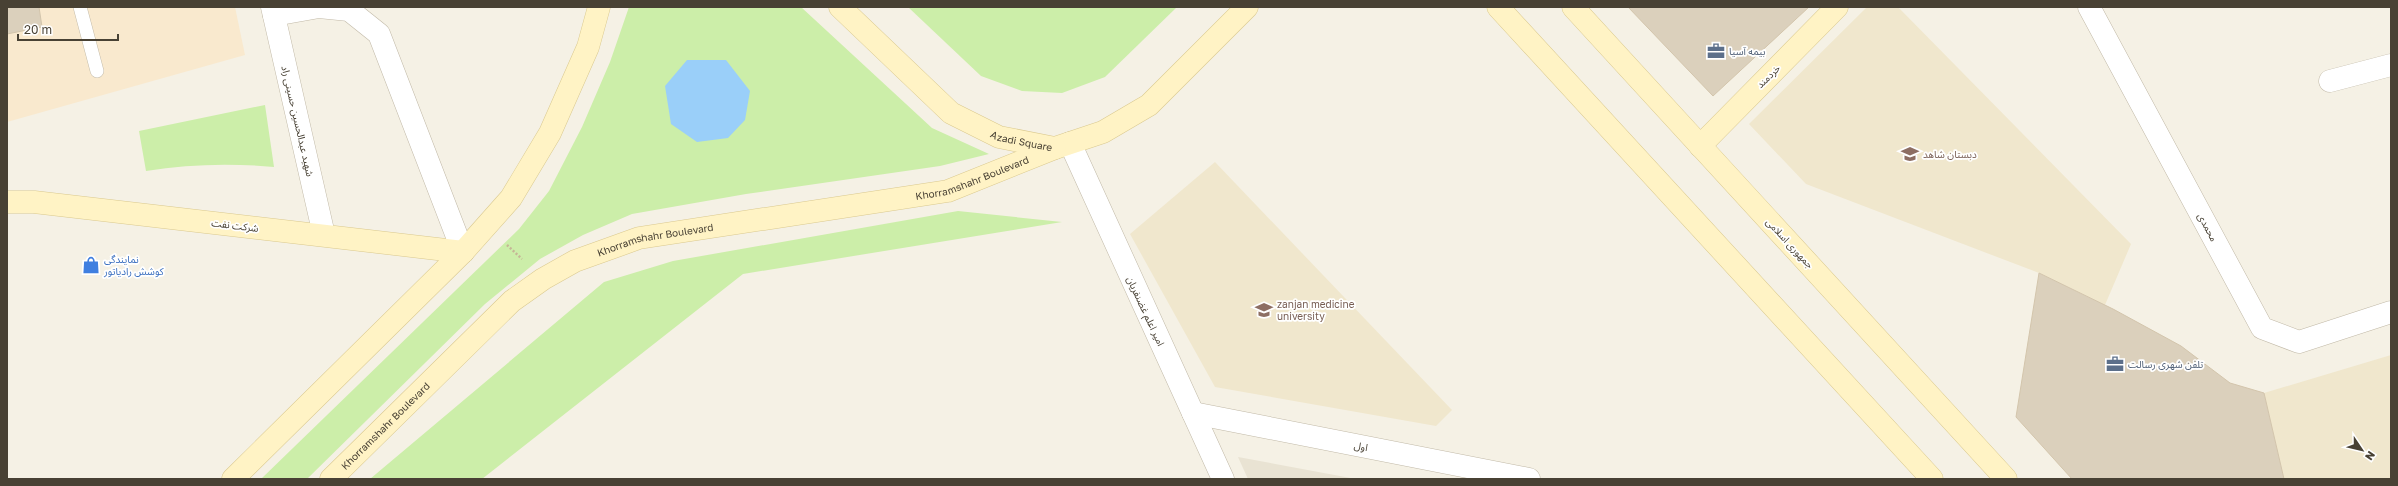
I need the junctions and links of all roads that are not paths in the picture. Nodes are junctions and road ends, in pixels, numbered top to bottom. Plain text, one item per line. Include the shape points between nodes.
1 (80, 7) edge
2 (600, 7) edge
3 (840, 7) edge
4 (1247, 7) edge
5 (1498, 7) edge
6 (1573, 7) edge
7 (1837, 7) edge
8 (2089, 7) edge
9 (273, 11) edge
10 (2391, 65) edge
11 (97, 71) dead end
12 (2330, 81) dead end
13 (1062, 146) junction
14 (1700, 146) junction
15 (7, 202) edge
16 (324, 236) junction
17 (463, 252) junction
18 (2391, 312) edge
19 (1193, 413) junction
20 (233, 479) edge
21 (331, 479) edge
22 (1223, 479) edge
23 (1529, 479) edge
24 (1932, 479) edge
25 (2006, 479) edge

1 - 11 lane
2 - 17 main road via 588,47 550,134 511,198
3 - 13 main road, Azadi Square via 951,113 998,137
4 - 13 main road, Azadi Square via 1149,105 1103,132
5 - 24 main road
6 - 14 main road, جمهوری اسلامی
7 - 14 main road, خردمند
8 - 18 street, محمدی via 2262,328 2299,342
9 - 16 street, شهید عبدالحسین حسینی راد
9 - 17 street via 319,7 349,10 379,34
10 - 12 street
13 - 19 street, امیر اعلم غضنفریان
13 - 21 main road, Khorramshahr Boulevard via 948,191 639,238 575,261 512,301
14 - 25 main road, جمهوری اسلامی
15 - 16 main road, شرکت نفت via 34,202
16 - 17 main road, شرکت نفت
17 - 20 main road
19 - 22 street, امیر اعلم غضنفریان
19 - 23 street, اول

